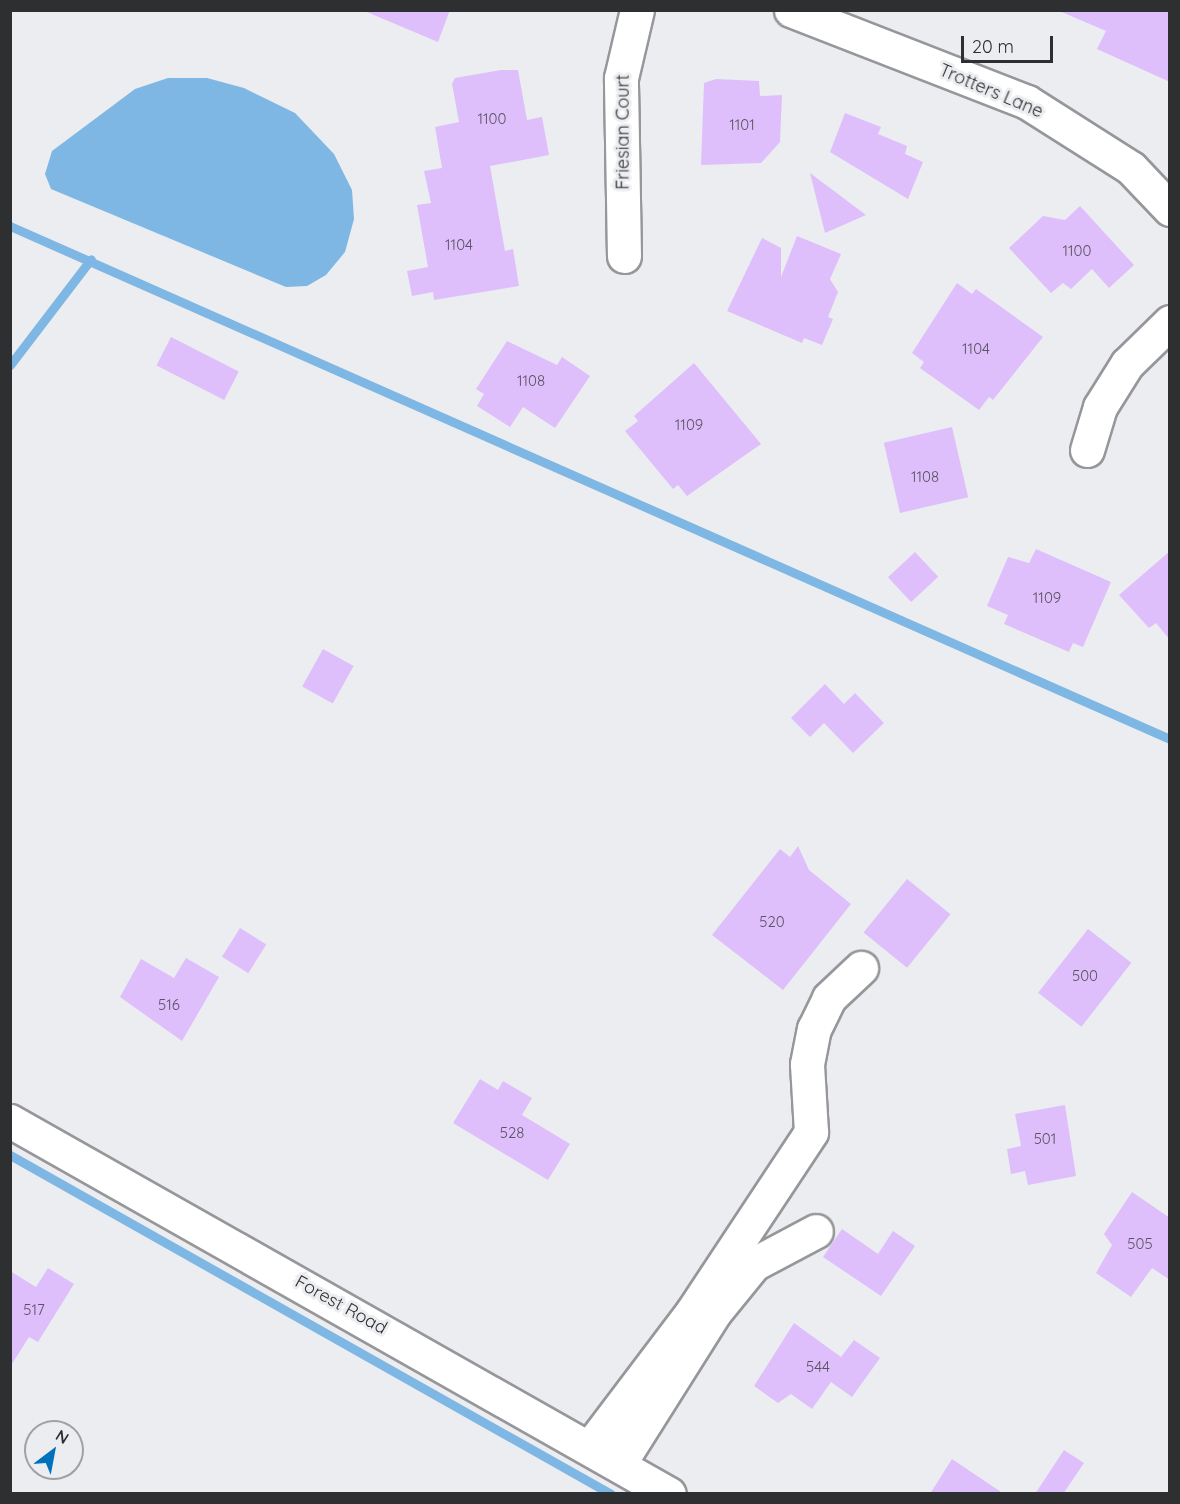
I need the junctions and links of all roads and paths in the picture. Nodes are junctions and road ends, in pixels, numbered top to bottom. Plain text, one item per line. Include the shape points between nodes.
1 (637, 10) edge
2 (790, 10) edge
3 (1170, 208) edge
4 (624, 256) dead end
5 (1170, 322) edge
6 (1087, 450) dead end
7 (861, 968) dead end
8 (10, 1121) edge
9 (816, 1231) dead end
10 (590, 1447) junction
11 (619, 1464) junction
12 (669, 1494) edge

1 - 4 street, Friesian Court via 621,78
2 - 3 street, Trotters Lane via 1027,102 1131,168
5 - 6 street via 1127,364 1100,407
7 - 10 street via 829,998 814,1029 807,1064 811,1132 692,1312
8 - 10 street, Forest Road
9 - 11 street via 754,1264 714,1313
10 - 11 street, Forest Road
11 - 12 street, Forest Road

